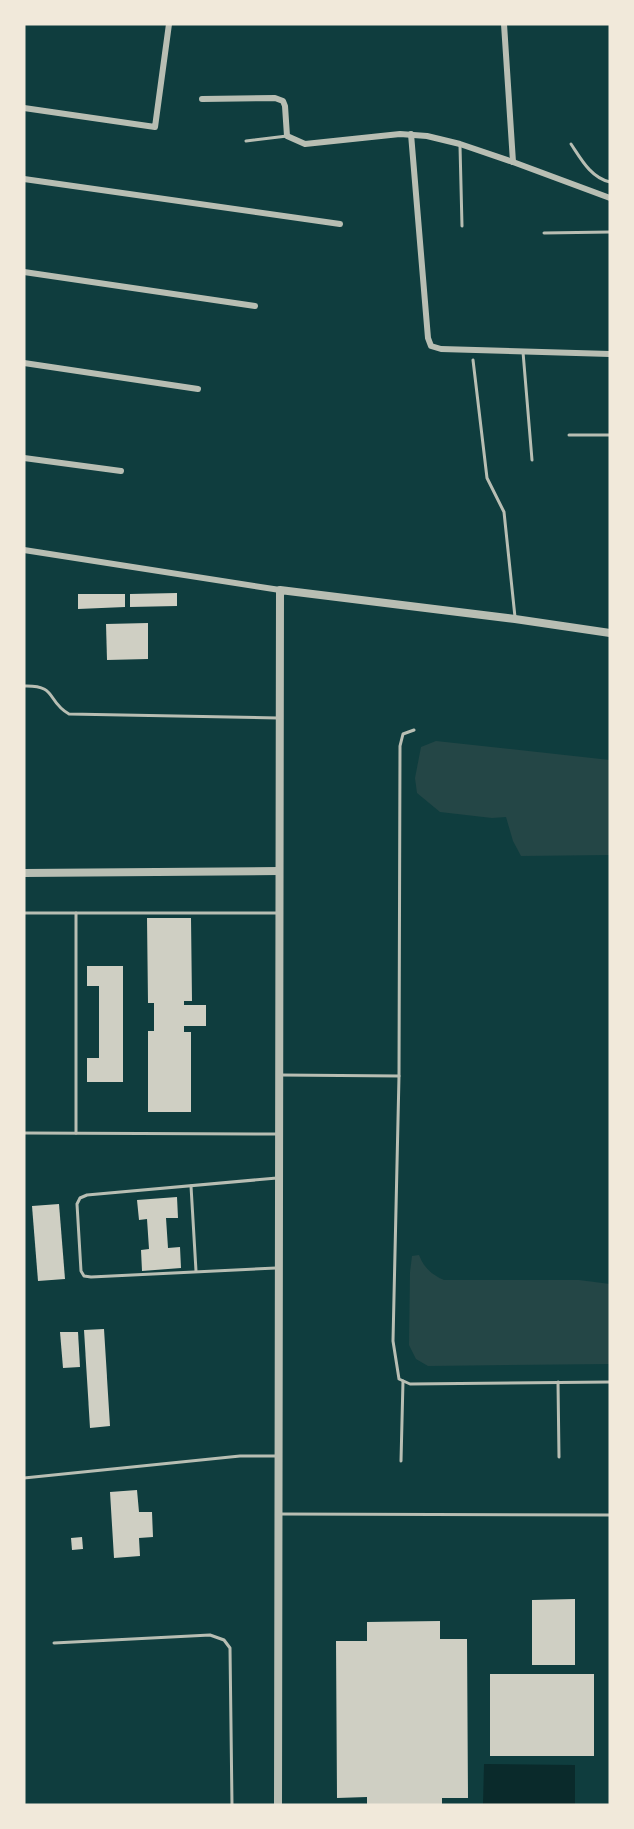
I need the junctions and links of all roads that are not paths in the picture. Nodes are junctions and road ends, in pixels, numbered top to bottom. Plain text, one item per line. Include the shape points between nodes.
1 (169, 24) edge
2 (504, 24) edge
3 (202, 99) dead end
4 (24, 108) edge
5 (411, 134) junction
6 (287, 136) junction
7 (246, 141) dead end
8 (460, 144) junction
9 (571, 144) dead end
10 (513, 162) junction
11 (24, 179) edge
12 (610, 182) edge
13 (610, 198) edge
14 (340, 224) dead end
15 (462, 226) dead end
16 (610, 232) edge
17 (544, 233) dead end
18 (24, 272) edge
19 (255, 306) dead end
20 (523, 352) junction
21 (610, 354) edge
22 (473, 360) dead end
23 (24, 363) edge
24 (198, 389) dead end
25 (569, 435) dead end
26 (610, 435) edge
27 (24, 458) edge
28 (532, 460) dead end
29 (121, 471) dead end
30 (24, 550) edge
31 (280, 590) junction
32 (515, 619) junction
33 (610, 633) edge
34 (24, 686) edge
35 (279, 718) junction
36 (414, 730) dead end
37 (279, 871) junction
38 (24, 873) edge
39 (24, 913) edge
40 (76, 913) junction
41 (279, 913) junction
42 (279, 1074) junction
43 (399, 1076) junction
44 (24, 1133) edge
45 (76, 1133) junction
46 (279, 1134) junction
47 (279, 1178) junction
48 (191, 1186) junction
49 (279, 1268) junction
50 (196, 1272) junction
51 (403, 1381) junction
52 (558, 1382) junction
53 (610, 1382) edge
54 (279, 1456) junction
55 (559, 1457) dead end
56 (401, 1461) dead end
57 (24, 1478) edge
58 (278, 1514) junction
59 (610, 1515) edge
60 (54, 1643) dead end
61 (232, 1805) edge
62 (278, 1805) edge

1 - 4 street via 155,127
2 - 10 street
3 - 6 street via 283,101
5 - 6 street via 305,144
5 - 8 street
5 - 20 street via 431,346
6 - 7 lane
8 - 10 street
8 - 15 lane
9 - 12 lane via 595,175
10 - 13 street
11 - 14 street
16 - 17 lane
18 - 19 street
20 - 21 street
20 - 28 lane
22 - 32 lane via 487,478 504,512
23 - 24 street
25 - 26 lane
27 - 29 street
30 - 31 street
31 - 32 street
31 - 35 street
32 - 33 street
34 - 35 lane via 46,688 69,714
35 - 37 street
36 - 43 lane via 403,734 400,746
37 - 38 street
37 - 41 street
39 - 40 lane
40 - 41 lane
40 - 45 lane
41 - 42 street
42 - 43 lane
42 - 46 street
43 - 51 lane via 393,1341 399,1379
44 - 45 lane
45 - 46 lane
46 - 47 street
47 - 48 lane
47 - 49 street
48 - 50 lane
48 - 50 lane via 87,1195 77,1204 84,1276
49 - 50 lane
49 - 54 street
51 - 52 lane
51 - 56 lane
52 - 53 lane
52 - 55 lane
54 - 57 lane via 240,1456
54 - 58 street
58 - 59 lane
58 - 62 street
60 - 61 lane via 210,1635 224,1640 230,1648

